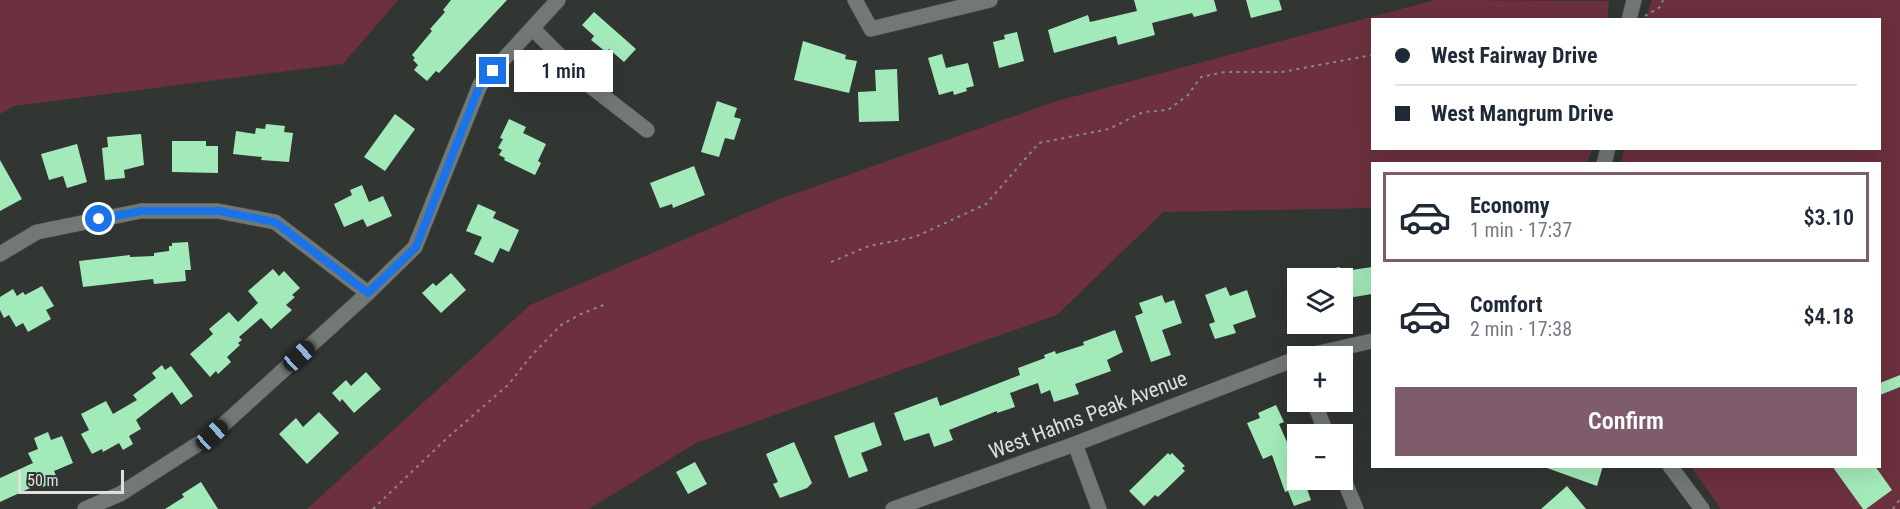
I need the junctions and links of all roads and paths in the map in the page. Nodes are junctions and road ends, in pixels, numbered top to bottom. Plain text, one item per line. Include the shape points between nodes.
1 (558, 0) edge
2 (855, 0) edge
3 (990, 0) edge
4 (1634, 0) edge
5 (1663, 0) edge
6 (1630, 18) edge
7 (1643, 18) edge
8 (532, 29) junction
9 (1371, 55) edge
10 (647, 130) dead end
11 (0, 254) edge
12 (831, 262) dead end
13 (368, 293) junction
14 (606, 304) dead end
15 (1371, 341) edge
16 (1350, 346) edge
17 (1287, 362) edge
18 (1076, 444) junction
19 (1671, 468) edge
20 (1348, 490) edge
21 (1900, 499) edge
22 (85, 509) edge
23 (374, 509) edge
24 (893, 509) edge
25 (1099, 509) edge
26 (1356, 509) edge
27 (1702, 509) edge
28 (1893, 509) edge

1 - 8 street
2 - 3 street via 871,29
4 - 6 street
5 - 7 path via 1660,7
8 - 10 street via 589,86
8 - 13 street via 480,85 416,247
9 - 12 path via 1282,72 1225,72 1201,77 1188,95 1168,110 1143,112 1109,129 1039,142 986,204 915,237 869,246
11 - 13 street via 37,232 141,211 219,211 275,222
13 - 22 street via 212,435 120,494
14 - 23 path via 561,325 509,384
15 - 16 street, West Hahns Peak Avenue
17 - 18 street, West Hahns Peak Avenue
18 - 24 street, West Hahns Peak Avenue
18 - 25 street
19 - 27 street
20 - 26 street
21 - 28 path

